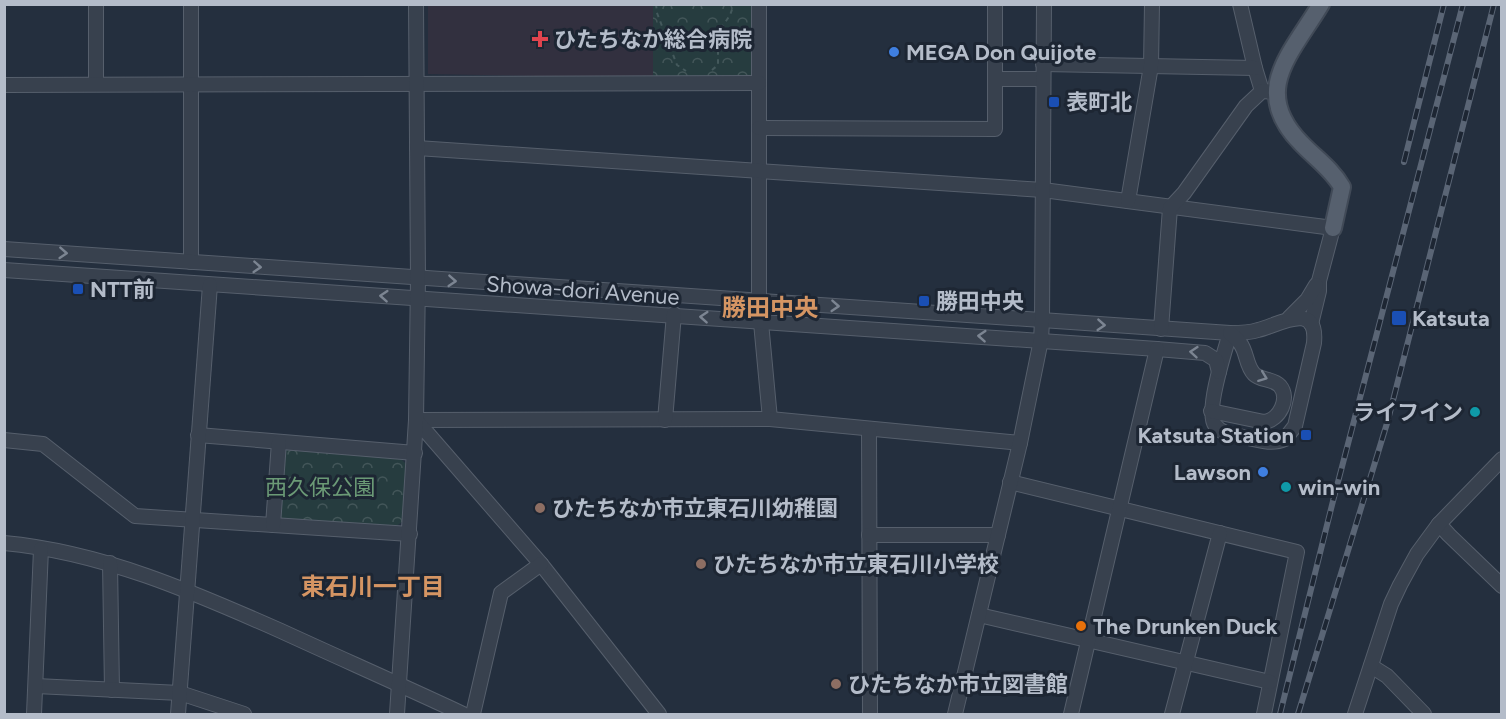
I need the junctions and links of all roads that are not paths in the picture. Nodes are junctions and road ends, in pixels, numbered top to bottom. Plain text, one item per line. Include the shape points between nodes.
1 (96, 4) edge
2 (191, 4) edge
3 (416, 4) edge
4 (759, 4) edge
5 (995, 4) edge
6 (1044, 4) edge
7 (1152, 4) edge
8 (1240, 4) edge
9 (1321, 4) edge
10 (1044, 64) junction
11 (1151, 66) junction
12 (1255, 68) junction
13 (995, 79) junction
14 (1043, 79) junction
15 (759, 82) junction
16 (416, 83) junction
17 (96, 84) junction
18 (4, 85) edge
19 (191, 86) junction
20 (1269, 91) junction
21 (759, 128) junction
22 (417, 148) junction
23 (760, 171) junction
24 (1043, 190) junction
25 (1128, 201) junction
26 (1170, 208) junction
27 (1333, 228) junction
28 (4, 249) edge
29 (191, 262) junction
30 (4, 270) edge
31 (418, 279) junction
32 (1319, 281) junction
33 (210, 285) junction
34 (418, 298) junction
35 (759, 301) junction
36 (674, 314) junction
37 (1290, 318) junction
38 (761, 321) junction
39 (1042, 321) junction
40 (1311, 324) junction
41 (1161, 329) junction
42 (1230, 333) junction
43 (1041, 340) junction
44 (1156, 349) junction
45 (1220, 372) junction
46 (1211, 411) junction
47 (770, 419) junction
48 (416, 420) junction
49 (665, 420) junction
50 (869, 429) junction
51 (198, 435) junction
52 (4, 441) edge
53 (279, 442) junction
54 (1020, 442) junction
55 (415, 453) junction
56 (1502, 459) edge
57 (1010, 482) junction
58 (1120, 508) junction
59 (193, 521) junction
60 (1439, 524) junction
61 (273, 525) junction
62 (1220, 532) junction
63 (410, 534) junction
64 (869, 535) junction
65 (998, 535) junction
66 (4, 543) edge
67 (41, 549) junction
68 (110, 563) junction
69 (541, 564) junction
70 (1502, 585) edge
71 (188, 590) junction
72 (979, 615) junction
73 (1088, 640) junction
74 (1186, 664) junction
75 (1371, 666) junction
76 (1270, 682) junction
77 (399, 684) junction
78 (36, 686) junction
79 (112, 690) junction
80 (180, 693) junction
81 (34, 714) edge
82 (178, 714) edge
83 (244, 714) edge
84 (397, 714) edge
85 (463, 714) edge
86 (473, 714) edge
87 (659, 714) edge
88 (870, 714) edge
89 (955, 714) edge
90 (1071, 714) edge
91 (1172, 714) edge
92 (1264, 714) edge
93 (1355, 714) edge
94 (1424, 714) edge

1 - 17 street
2 - 19 street
3 - 16 street
4 - 15 street
5 - 13 street
6 - 10 street
7 - 11 street
8 - 12 street
9 - 20 main road
10 - 11 street
10 - 14 street
11 - 12 street
11 - 25 street
12 - 20 street
13 - 14 street
13 - 21 street via 995,129
14 - 24 street
15 - 16 street
15 - 21 street
16 - 19 street
16 - 22 street
17 - 18 street
17 - 19 street
19 - 29 street
20 - 26 street via 1246,106
20 - 27 main road via 1288,127 1342,187
21 - 23 street
22 - 23 street
22 - 31 street
23 - 24 street
23 - 35 street
24 - 25 street
24 - 39 street
25 - 26 street
26 - 27 street
26 - 41 street
27 - 32 street
28 -> 29 street, Showa-dori Avenue
29 -> 31 street, Showa-dori Avenue
30 - 33 street, Showa-dori Avenue
31 - 34 street
31 -> 35 street, Showa-dori Avenue
32 - 37 street
32 - 40 street
34 -> 33 street, Showa-dori Avenue
33 - 51 street
34 - 36 street, Showa-dori Avenue
34 - 48 street
35 - 38 street
35 -> 39 street, Showa-dori Avenue
38 -> 36 street, Showa-dori Avenue
36 - 49 street
37 - 40 street
37 - 42 street, Showa-dori Avenue via 1252,332
43 -> 38 street, Showa-dori Avenue
38 - 47 street
39 -> 41 street, Showa-dori Avenue
39 - 43 street
40 - 46 street via 1314,343 1295,426 1285,439 1269,442 1222,432
41 - 42 street, Showa-dori Avenue
42 - 45 street
42 -> 46 street via 1240,343 1253,373 1281,387 1281,408 1279,416 1264,422
43 - 44 street, Showa-dori Avenue
43 - 54 street
45 -> 44 street, Showa-dori Avenue via 1216,360 1205,353
44 - 58 street
45 - 46 street
47 - 49 street
47 - 50 street
48 - 49 street
48 - 55 street
48 - 69 street
50 - 54 street
50 - 64 street
51 - 53 street
51 - 59 street
52 - 59 street via 43,444 135,516
53 - 55 street
53 - 61 street
54 - 57 street
55 - 63 street
56 - 60 street
57 - 58 street
57 - 65 street
58 - 62 street
58 - 73 street
59 - 61 street
59 - 71 street
60 - 70 street
60 - 75 street via 1400,585
61 - 63 street
62 - 74 street
62 - 76 street via 1297,552
63 - 77 street
64 - 65 street
64 - 88 street
65 - 72 street
66 - 67 street
67 - 68 street
67 - 78 street
68 - 71 street
68 - 79 street
69 - 86 street via 501,593
69 - 87 street
71 - 77 street
71 - 80 street
72 - 73 street
72 - 89 street
73 - 74 street
73 - 90 street
74 - 76 street
74 - 91 street
75 - 93 street
75 - 94 street via 1387,676
76 - 92 street
77 - 84 street
77 - 85 street
78 - 79 street
78 - 81 street
79 - 80 street
80 - 82 street
80 - 83 street

